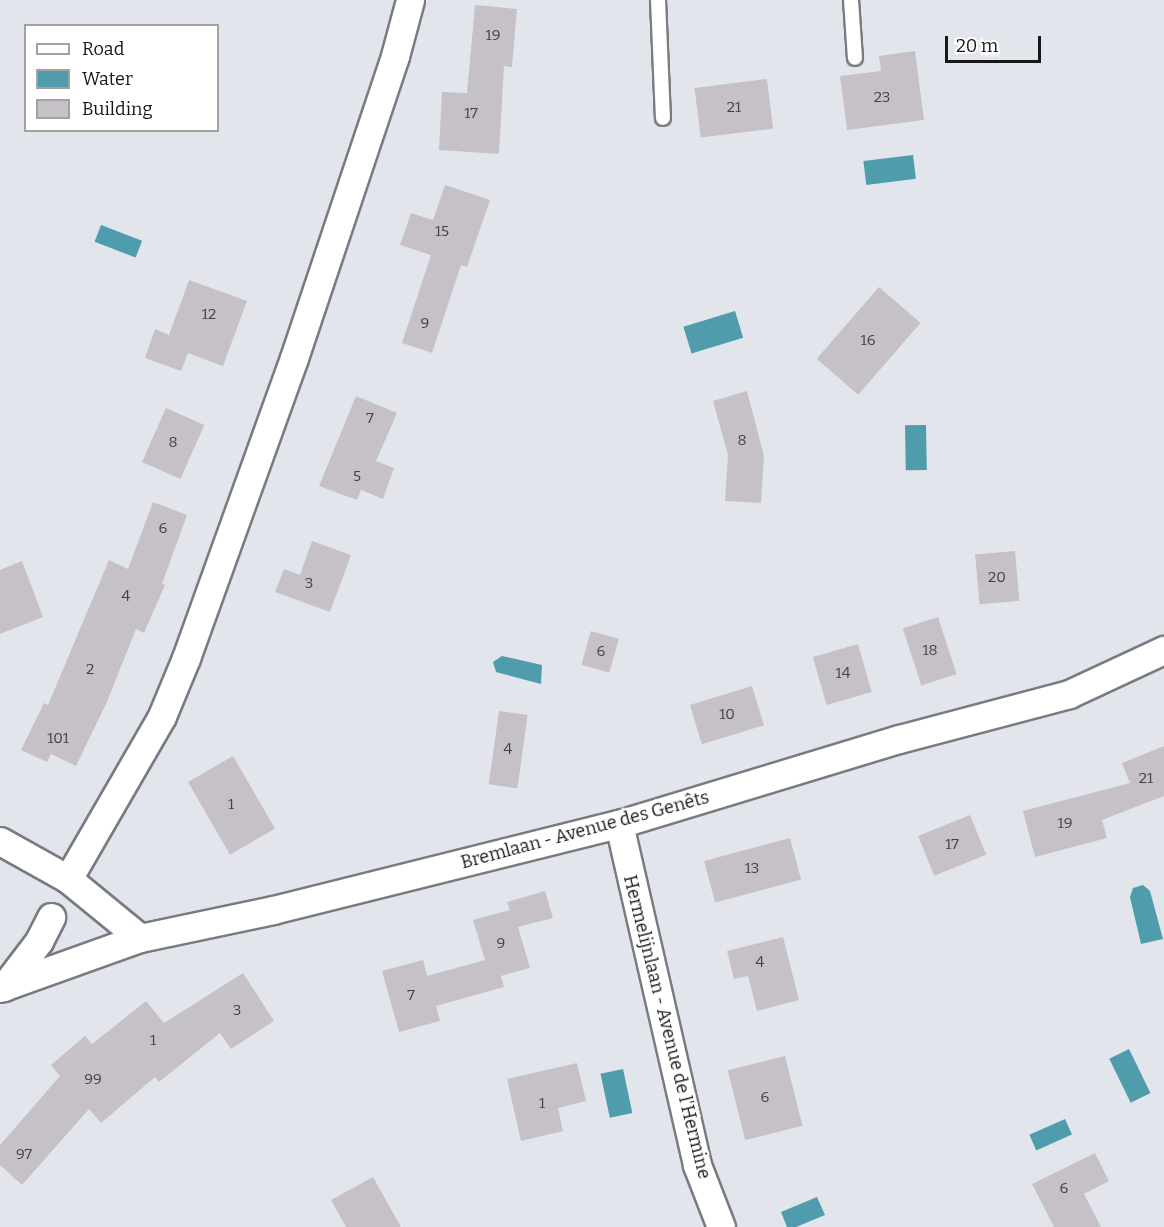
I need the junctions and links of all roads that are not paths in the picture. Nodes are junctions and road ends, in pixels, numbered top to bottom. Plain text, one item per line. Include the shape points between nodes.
1 (410, 0) edge
2 (658, 0) edge
3 (851, 0) edge
4 (855, 58) dead end
5 (663, 118) dead end
6 (1164, 650) edge
7 (619, 824) junction
8 (0, 841) edge
9 (68, 879) junction
10 (51, 917) dead end
11 (140, 938) junction
12 (2, 988) edge
13 (721, 1227) edge

1 - 9 street via 395,56 297,347 186,658 162,716
2 - 5 lane
3 - 4 lane
6 - 7 street, Bremlaan - Avenue des Genêts via 1069,694 899,739
7 - 11 street, Bremlaan - Avenue des Genêts via 273,910
7 - 13 street, Hermelijnlaan - Avenue de l'Hermine via 697,1164
8 - 9 street
9 - 11 street
10 - 12 street via 39,941
11 - 12 street, Bremlaan - Avenue des Genêts

